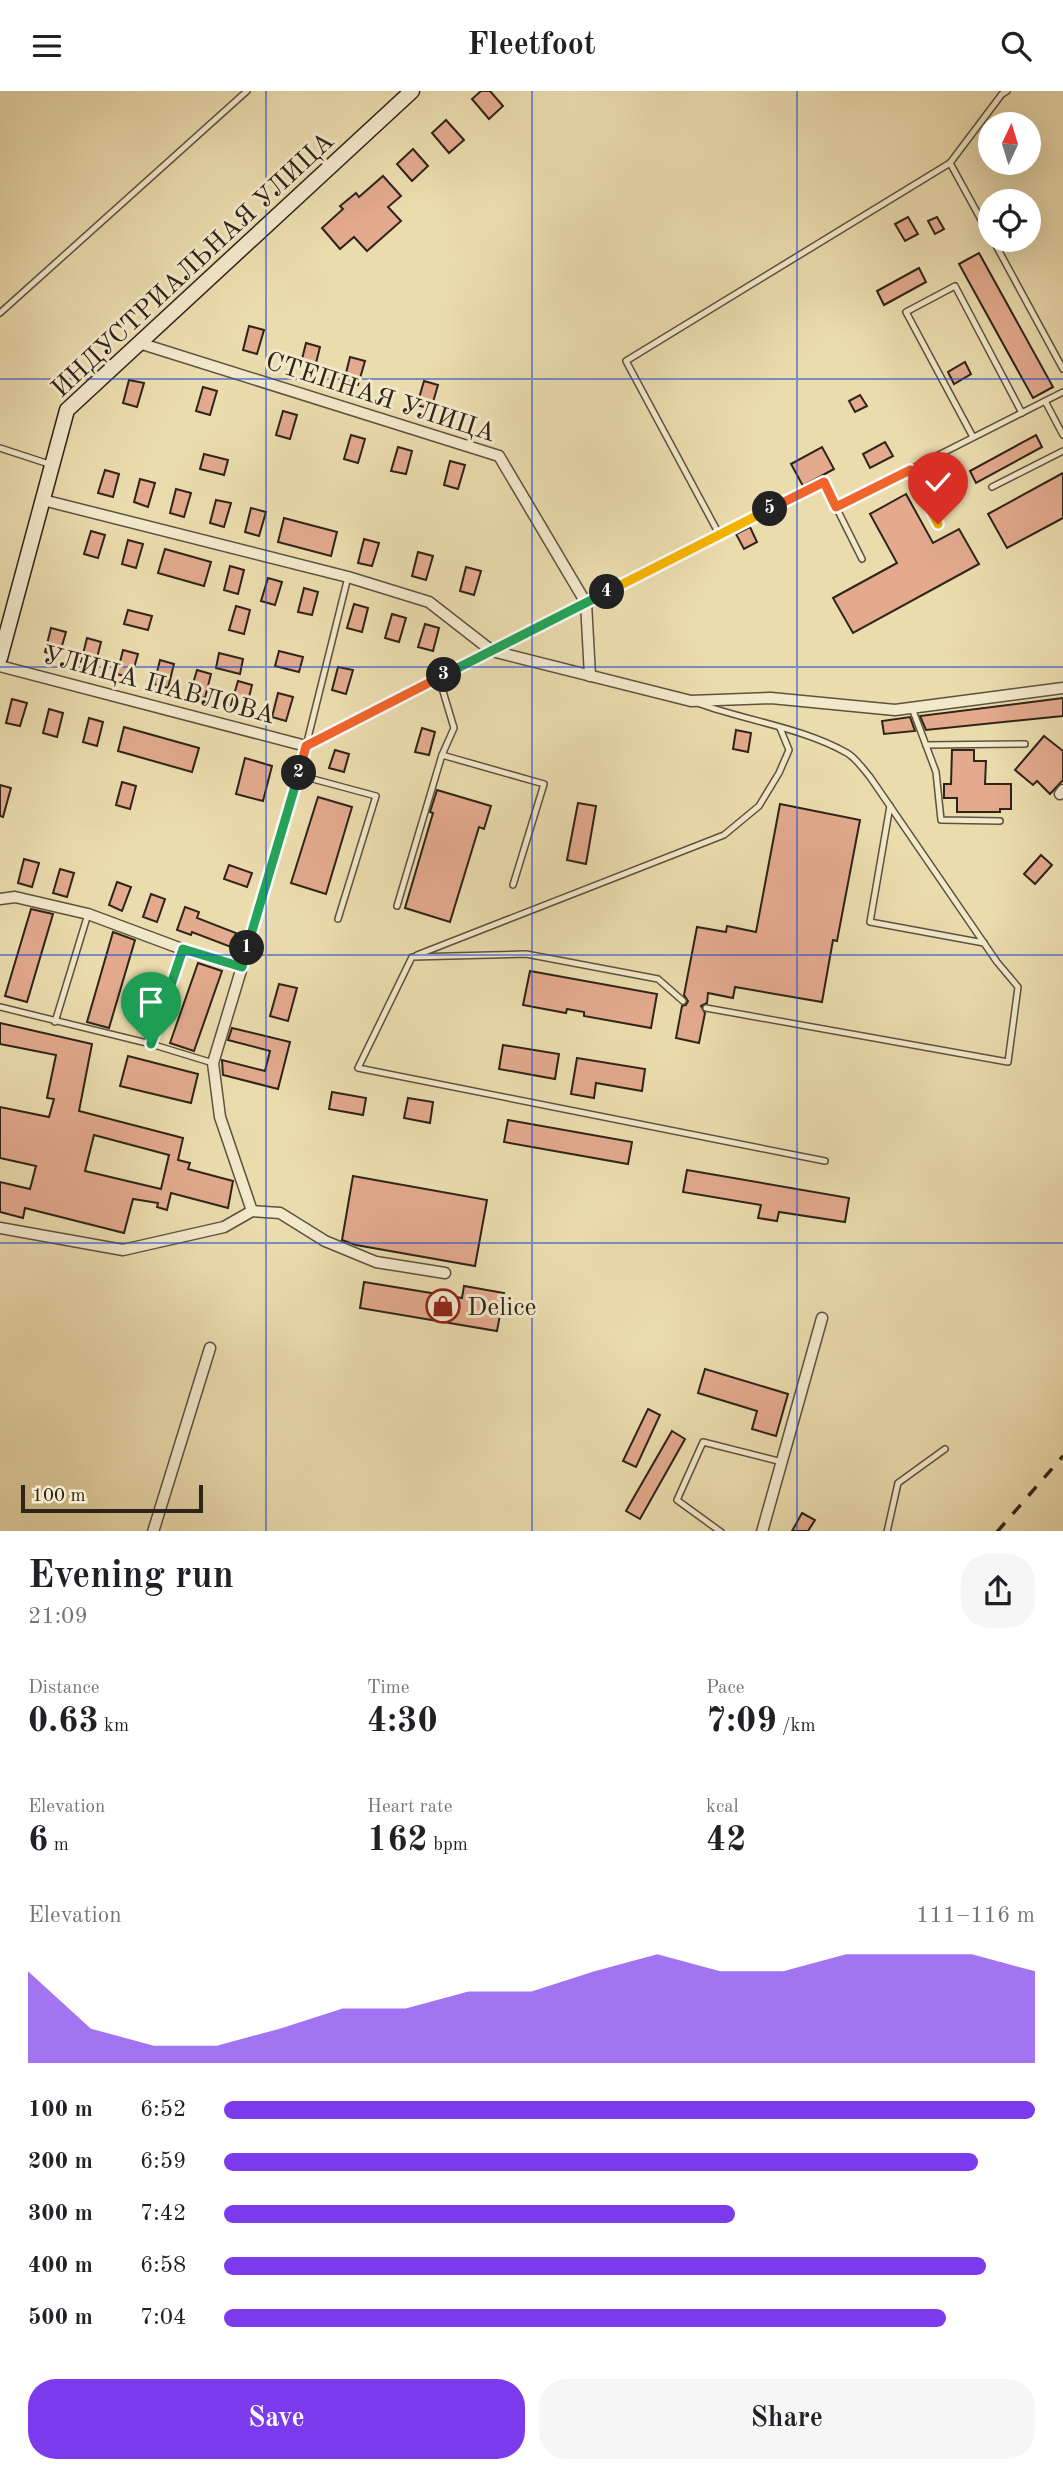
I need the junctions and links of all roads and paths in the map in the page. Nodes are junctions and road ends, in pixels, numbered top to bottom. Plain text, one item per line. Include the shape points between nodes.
1 (247, 91) edge
2 (412, 91) edge
3 (1007, 91) edge
4 (950, 163) junction
5 (978, 213) edge
6 (1000, 252) edge
7 (0, 313) edge
8 (139, 343) junction
9 (1063, 369) edge
10 (1063, 392) edge
11 (1045, 401) junction
12 (1022, 413) junction
13 (1063, 435) edge
14 (973, 437) junction
15 (0, 448) edge
16 (1063, 451) edge
17 (52, 465) junction
18 (910, 470) junction
19 (992, 487) dead end
20 (43, 500) junction
21 (836, 507) junction
22 (938, 524) dead end
23 (719, 534) junction
24 (862, 559) dead end
25 (348, 577) junction
26 (586, 603) junction
27 (492, 651) junction
28 (0, 658) edge
29 (0, 666) edge
30 (590, 676) junction
31 (439, 678) junction
32 (1063, 688) edge
33 (691, 701) junction
34 (912, 708) junction
35 (780, 728) junction
36 (1025, 744) dead end
37 (926, 745) junction
38 (306, 746) junction
39 (442, 755) junction
40 (298, 775) junction
41 (890, 806) junction
42 (1000, 821) dead end
43 (513, 885) dead end
44 (0, 899) edge
45 (397, 906) dead end
46 (88, 914) junction
47 (338, 919) dead end
48 (984, 943) junction
49 (183, 949) junction
50 (412, 957) junction
51 (242, 967) junction
52 (683, 1001) dead end
53 (0, 1007) edge
54 (706, 1007) dead end
55 (55, 1022) junction
56 (151, 1044) junction
57 (213, 1063) junction
58 (825, 1161) dead end
59 (252, 1211) junction
60 (0, 1228) edge
61 (445, 1273) dead end
62 (822, 1318) dead end
63 (210, 1348) dead end
64 (945, 1449) dead end
65 (782, 1462) junction
66 (153, 1531) edge
67 (721, 1531) edge
68 (762, 1531) edge
69 (887, 1531) edge

1 - 7 lane
2 - 8 street, ИНДУСТРИАЛЬНАЯ УЛИЦА
3 - 4 lane
4 - 5 lane
4 - 23 lane via 626,361
6 - 9 lane
8 - 17 street, ИНДУСТРИАЛЬНАЯ УЛИЦА via 67,409
8 - 26 street, СТЕПНАЯ УЛИЦА via 499,456
10 - 11 lane
11 - 12 lane
11 - 13 lane
12 - 14 lane
12 - 14 lane via 955,286 906,312
14 - 18 lane
15 - 17 lane
16 - 19 lane
17 - 20 street, ИНДУСТРИАЛЬНАЯ УЛИЦА
18 - 21 lane
18 - 22 lane
20 - 25 street
20 - 28 street, ИНДУСТРИАЛЬНАЯ УЛИЦА
21 - 23 lane via 824,482
21 - 24 lane
23 - 26 lane
25 - 27 street via 429,602
25 - 38 lane
26 - 27 lane
26 - 30 street, СТЕПНАЯ УЛИЦА
27 - 30 street
27 - 31 lane
29 - 38 street, УЛИЦА ПАВЛОВА
30 - 33 street
31 - 38 lane
31 - 39 lane via 454,728
32 - 34 street
33 - 34 street via 771,698
33 - 35 lane
34 - 37 lane
35 - 41 lane via 850,754
35 - 50 lane via 789,750 779,773 759,806 724,835
36 - 37 lane
37 - 42 lane via 936,772 941,820
38 - 40 lane
39 - 43 lane via 544,784
39 - 45 lane
40 - 47 lane via 376,796
40 - 51 lane
41 - 48 lane
41 - 48 lane via 870,922
44 - 46 street via 15,897
46 - 49 street
46 - 55 lane
48 - 54 lane via 1018,987 1008,1062
49 - 51 street
49 - 56 lane
50 - 52 lane via 526,954 658,979
50 - 58 lane via 358,1068
51 - 57 street
53 - 55 lane
55 - 56 lane
56 - 57 lane
57 - 59 street via 220,1117
59 - 60 street via 225,1227 123,1250
59 - 61 street via 280,1213 325,1241 376,1262
62 - 65 street
63 - 66 street
64 - 69 lane via 898,1483
65 - 67 lane via 703,1442 677,1500
65 - 68 street

